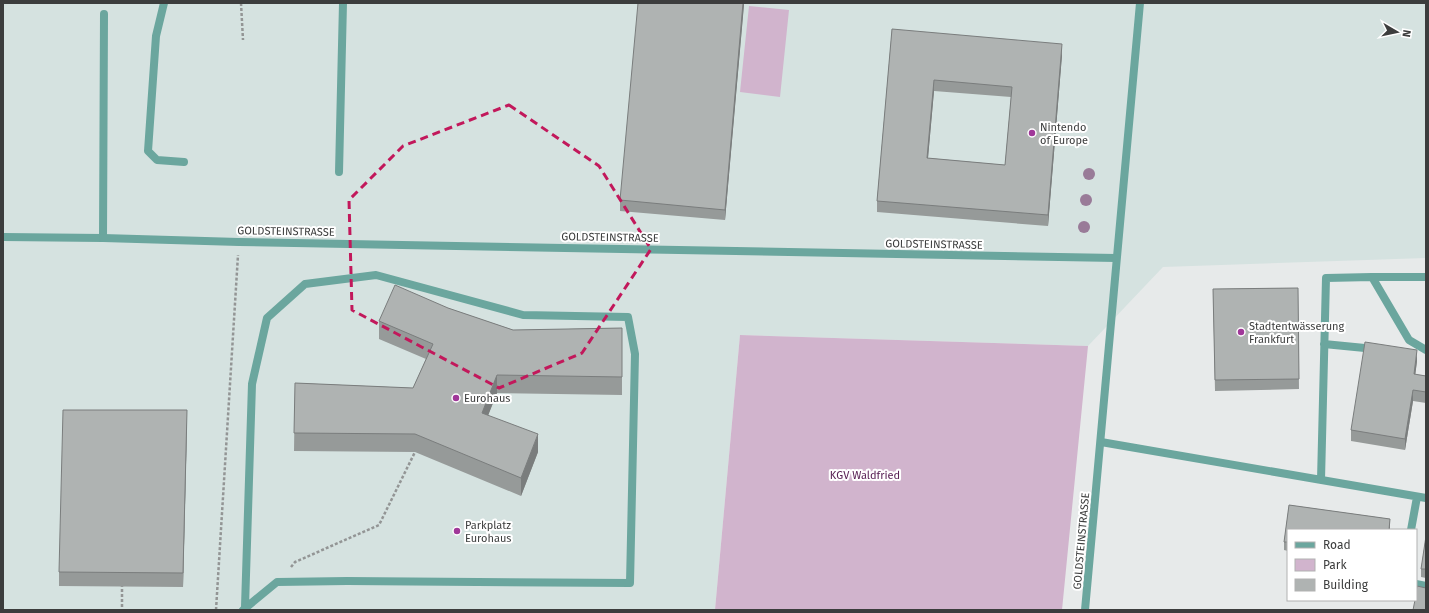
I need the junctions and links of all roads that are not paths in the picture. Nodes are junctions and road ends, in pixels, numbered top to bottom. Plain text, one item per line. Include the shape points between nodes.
1 (164, 3) edge
2 (343, 3) edge
3 (1140, 3) edge
4 (104, 14) dead end
5 (184, 162) dead end
6 (339, 172) dead end
7 (3, 237) edge
8 (103, 238) junction
9 (1116, 258) junction
10 (1426, 276) edge
11 (1372, 277) junction
12 (1324, 344) junction
13 (1387, 350) edge
14 (1426, 350) edge
15 (1410, 352) edge
16 (1426, 353) edge
17 (1101, 442) junction
18 (1321, 480) junction
19 (1417, 497) junction
20 (1426, 498) edge
21 (1411, 529) edge
22 (244, 608) edge
23 (1085, 610) edge

1 - 5 street via 156,36 148,151 157,160
2 - 6 street
3 - 9 street, GOLDSTEINSTRASSE
4 - 8 street
7 - 8 street, GOLDSTEINSTRASSE
8 - 9 street, GOLDSTEINSTRASSE
9 - 17 street, GOLDSTEINSTRASSE
10 - 11 street
11 - 12 street via 1326,278
11 - 14 street via 1409,340
12 - 13 street
12 - 18 street
15 - 16 street
17 - 18 street
17 - 23 street, GOLDSTEINSTRASSE
18 - 19 street
19 - 20 street
19 - 21 street
22 - 22 street via 252,384 267,318 305,284 376,275 523,316 628,317 635,354 630,584 277,582

